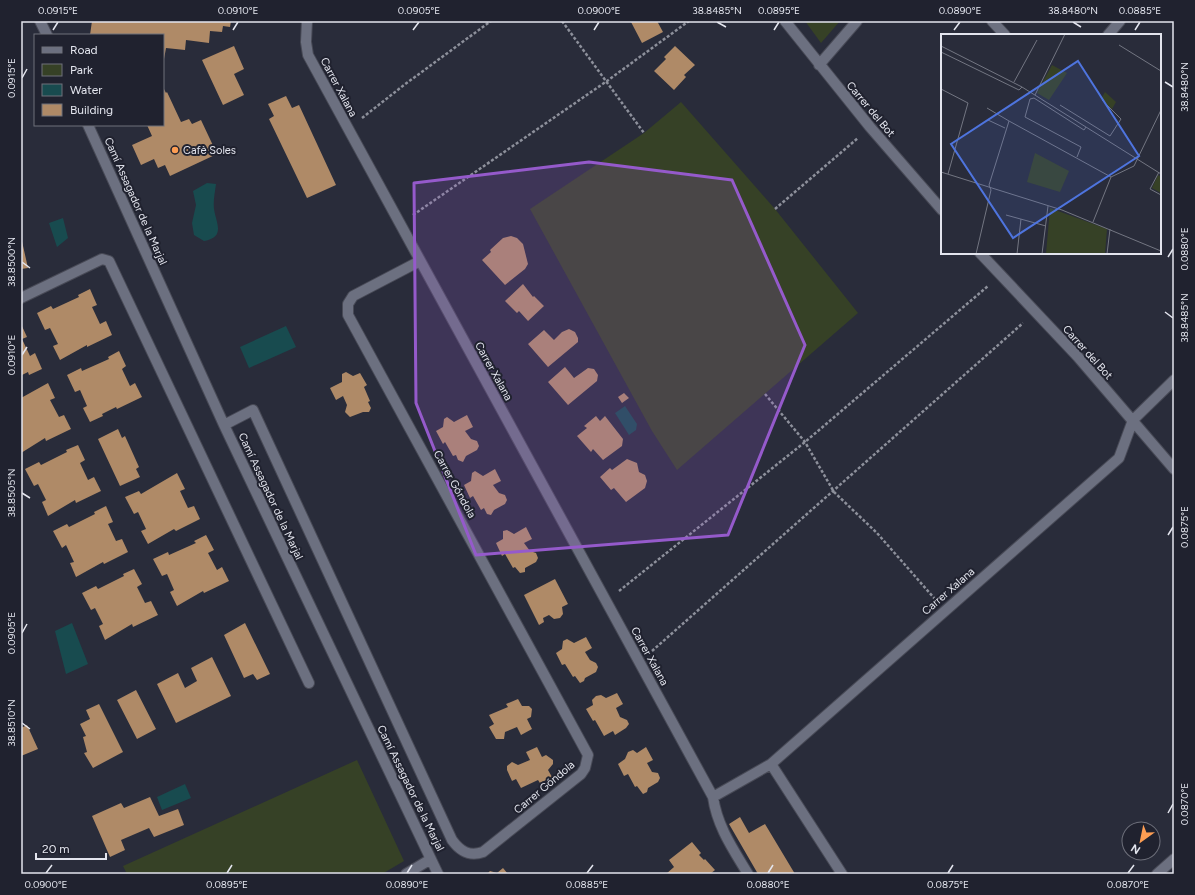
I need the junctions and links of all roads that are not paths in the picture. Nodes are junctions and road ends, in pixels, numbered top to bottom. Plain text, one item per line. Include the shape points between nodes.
1 (40, 21) edge
2 (307, 21) edge
3 (785, 21) edge
4 (857, 21) edge
5 (992, 21) edge
6 (1120, 21) edge
7 (46, 34) edge
8 (1004, 34) edge
9 (1109, 34) edge
10 (819, 65) junction
11 (88, 126) edge
12 (941, 209) edge
13 (981, 254) edge
14 (420, 261) junction
15 (21, 298) edge
16 (1174, 380) edge
17 (1133, 420) junction
18 (224, 424) junction
19 (1174, 470) edge
20 (309, 683) dead end
21 (771, 764) junction
22 (713, 797) junction
23 (431, 859) junction
24 (1174, 859) edge
25 (406, 874) edge
26 (438, 874) edge
27 (748, 874) edge
28 (842, 874) edge
29 (1157, 874) edge

1 - 7 street
2 - 14 street, Carrer Xalana via 308,55
3 - 10 street, Carrer del Bot
4 - 10 street
5 - 8 street
6 - 9 street
10 - 12 street, Carrer del Bot
11 - 18 street, Camí Assagador de la Marjal
13 - 17 street, Carrer del Bot
14 - 18 street, Carrer Góndola via 353,296 348,304 348,315 588,755 581,774 483,852 465,853 452,840 253,410
14 - 22 street, Carrer Xalana
15 - 20 street via 102,259 109,261
16 - 17 street
17 - 19 street, Carrer del Bot
17 - 21 street, Carrer Xalana via 1119,458
18 - 23 street, Camí Assagador de la Marjal
21 - 22 street, Carrer Xalana
21 - 28 street
22 - 27 street via 715,813 722,831
23 - 25 street
23 - 26 street, Camí Assagador de la Marjal
24 - 29 street

